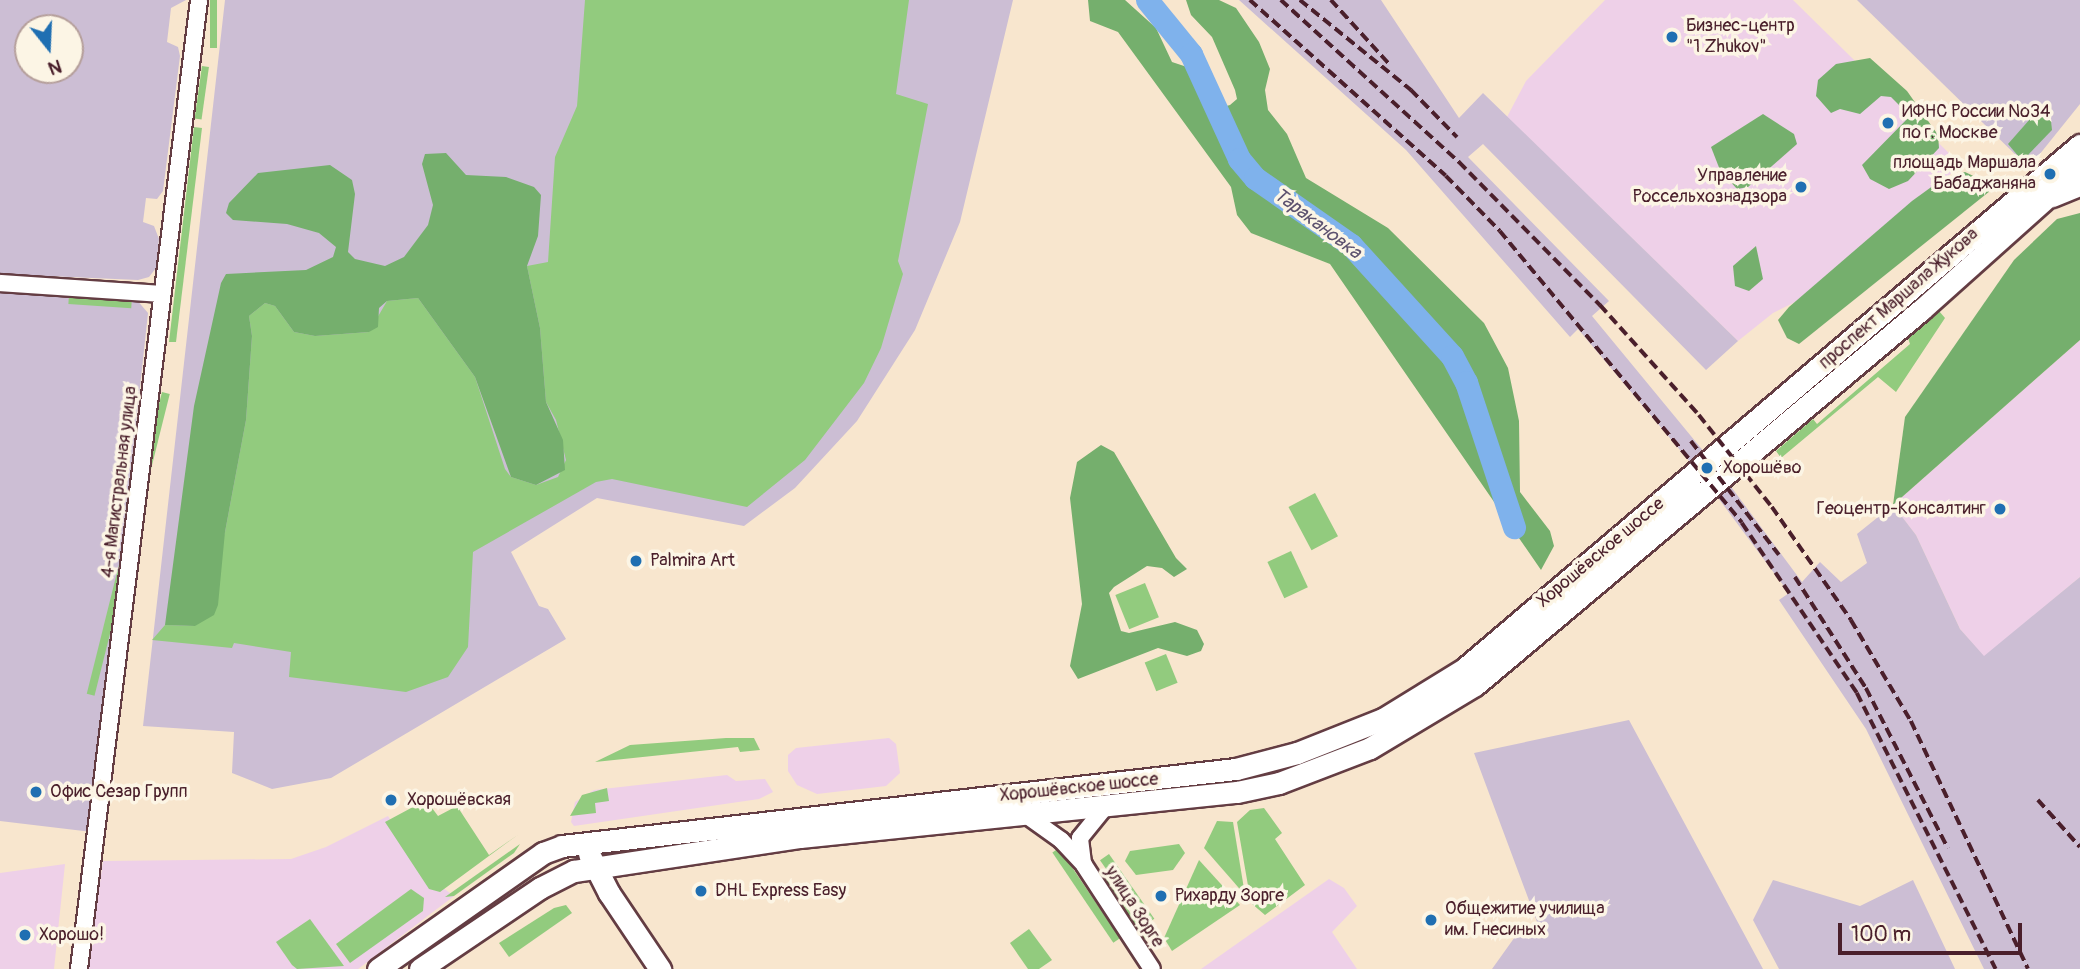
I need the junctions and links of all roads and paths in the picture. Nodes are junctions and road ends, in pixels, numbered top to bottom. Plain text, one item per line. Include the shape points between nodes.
1 (200, 0) edge
2 (2080, 129) edge
3 (2076, 158) edge
4 (2080, 188) edge
5 (2044, 203) junction
6 (0, 283) edge
7 (162, 293) junction
8 (1718, 453) joint
9 (1732, 471) joint
10 (1105, 807) junction
11 (1026, 815) junction
12 (628, 838) junction
13 (566, 845) junction
14 (1084, 865) junction
15 (597, 866) junction
16 (79, 969) edge
17 (378, 969) edge
18 (420, 969) edge
19 (660, 969) edge
20 (1152, 969) edge

1 - 7 street, 4-я Магистральная улица
2 - 3 main road
3 - 5 main road, проспект Маршала Жукова
3 - 8 main road, проспект Маршала Жукова
4 - 5 street
5 - 9 main road, проспект Маршала Жукова
6 - 7 street
7 - 16 street, 4-я Магистральная улица
8 - 12 main road, Хорошёвское шоссе via 1464,669 1383,719 1297,753 1172,778
9 - 10 main road, Хорошёвское шоссе via 1475,685 1410,727 1279,783
10 - 11 main road, Хорошёвское шоссе
10 - 14 street, улица Зорге via 1080,838
11 - 14 street, улица Зорге via 1061,840
11 - 15 main road, Хорошёвское шоссе via 800,837
12 - 13 main road, Хорошёвское шоссе
12 - 15 main road via 603,845
13 - 15 main road via 582,846
13 - 17 main road, Хорошёвское шоссе via 542,853
14 - 20 street, улица Зорге
15 - 18 main road, Хорошёвское шоссе via 549,882
15 - 19 main road via 609,893

